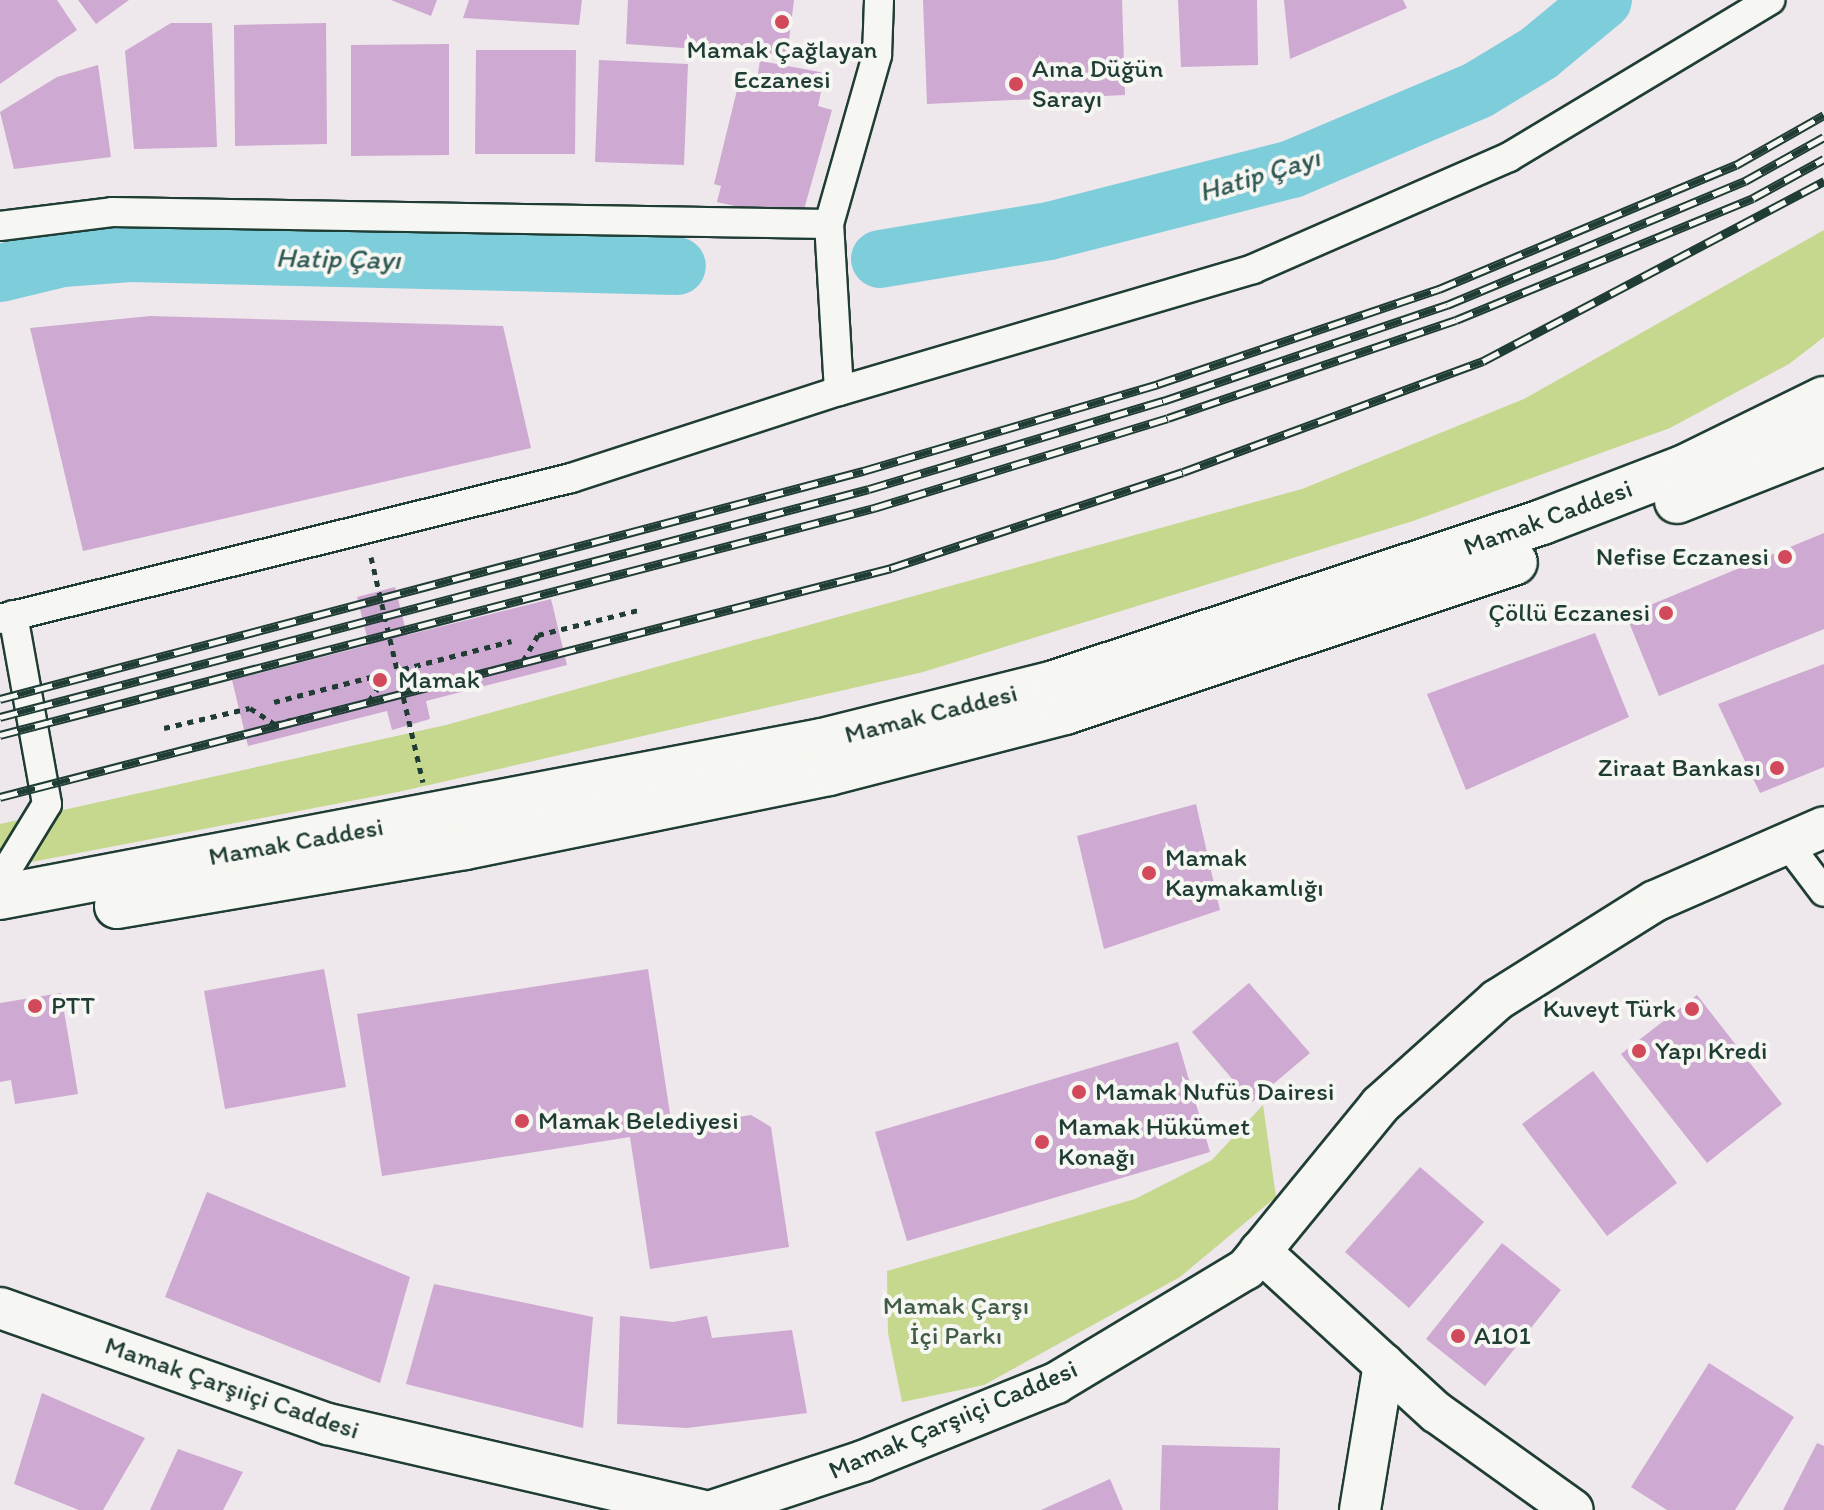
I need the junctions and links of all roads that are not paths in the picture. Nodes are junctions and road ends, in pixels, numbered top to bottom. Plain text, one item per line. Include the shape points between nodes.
1 (879, 0) edge
2 (1748, 0) edge
3 (1770, 0) edge
4 (1685, 49) junction
5 (829, 224) junction
6 (0, 226) edge
7 (839, 391) junction
8 (1824, 399) edge
9 (1824, 443) edge
10 (7, 617) edge
11 (1824, 827) edge
12 (1787, 843) junction
13 (0, 881) edge
14 (1824, 892) edge
15 (0, 897) edge
16 (0, 926) edge
17 (1260, 1251) junction
18 (0, 1308) edge
19 (1384, 1364) junction
20 (701, 1510) edge
21 (715, 1510) edge
22 (1360, 1510) edge
23 (1573, 1510) edge

1 - 5 street via 877,55
2 - 4 street
3 - 4 street
4 - 7 street via 1509,157 1253,269
5 - 6 street via 112,212
5 - 7 street
7 - 10 street via 571,478
8 - 15 main road, Mamak Caddesi via 1683,468 1542,522 1082,675 822,741
9 - 16 main road, Mamak Caddesi via 1409,602 1065,712 829,773 480,844
10 - 13 street via 47,804
11 - 12 main road, Mamak Çarşıiçi Caddesi
12 - 14 street
12 - 17 main road, Mamak Çarşıiçi Caddesi via 1655,901 1497,1000 1380,1105
17 - 19 main road
17 - 21 main road, Mamak Çarşıiçi Caddesi via 1246,1269 1056,1383 863,1461
18 - 20 main road, Mamak Çarşıiçi Caddesi via 328,1424
19 - 22 main road
19 - 23 main road via 1436,1412

